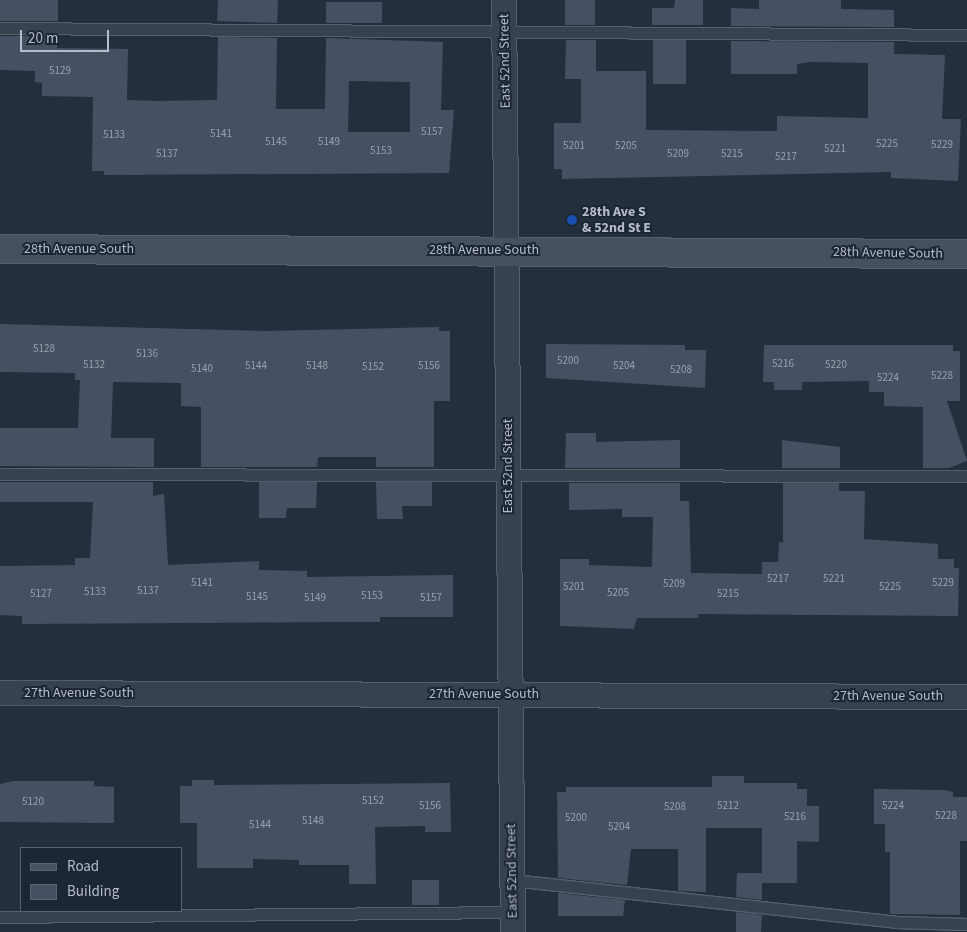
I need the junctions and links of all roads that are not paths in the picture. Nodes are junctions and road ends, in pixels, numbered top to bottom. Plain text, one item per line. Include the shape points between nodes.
1 (504, 0) edge
2 (0, 28) edge
3 (504, 32) junction
4 (967, 35) edge
5 (0, 249) edge
6 (506, 250) junction
7 (967, 254) edge
8 (0, 474) edge
9 (509, 474) junction
10 (967, 476) edge
11 (0, 692) edge
12 (508, 694) junction
13 (967, 697) edge
14 (512, 880) junction
15 (0, 917) edge
16 (513, 922) edge
17 (967, 924) edge

1 - 3 street, East 52nd Street
2 - 3 lane
3 - 4 lane
3 - 6 street, East 52nd Street
5 - 6 street, 28th Avenue South
6 - 7 street, 28th Avenue South
6 - 9 street, East 52nd Street
8 - 9 lane
9 - 10 lane
9 - 12 street, East 52nd Street
11 - 12 street, 27th Avenue South
12 - 13 street, 27th Avenue South
12 - 14 street, East 52nd Street
14 - 16 street, East 52nd Street
14 - 17 lane via 831,916
15 - 16 lane

